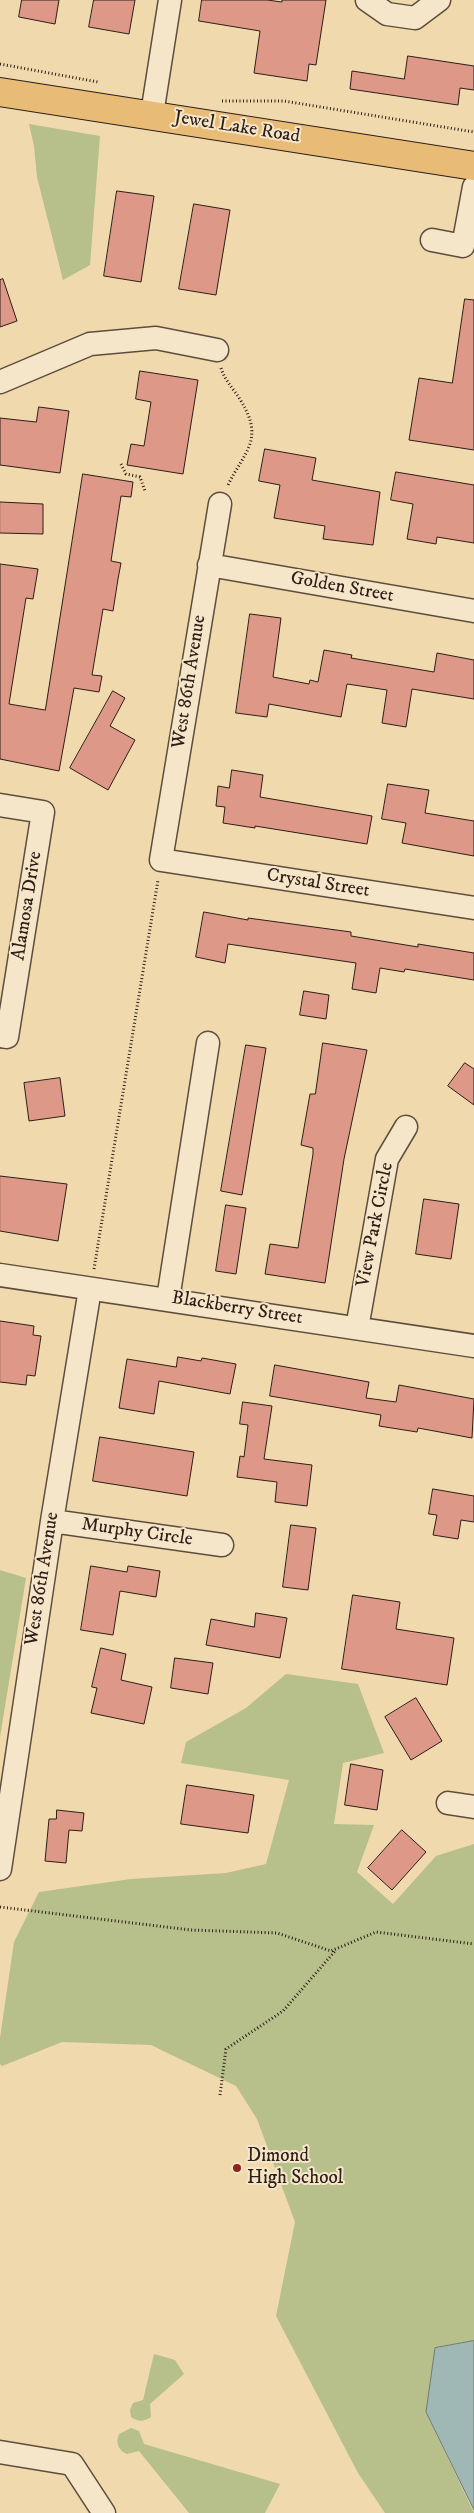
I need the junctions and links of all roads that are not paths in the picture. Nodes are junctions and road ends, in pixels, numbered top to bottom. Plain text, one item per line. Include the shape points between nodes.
1 (170, 0) edge
2 (367, 0) edge
3 (439, 0) edge
4 (0, 92) edge
5 (152, 114) junction
6 (474, 166) edge
7 (474, 187) edge
8 (432, 240) dead end
9 (469, 247) edge
10 (217, 350) road end
11 (0, 382) edge
12 (220, 504) road end
13 (209, 565) junction
14 (474, 611) edge
15 (0, 805) edge
16 (161, 860) joint
17 (474, 908) edge
18 (0, 1036) edge
19 (208, 1044) dead end
20 (406, 1127) dead end
21 (0, 1275) edge
22 (90, 1289) junction
23 (168, 1299) junction
24 (358, 1328) junction
25 (474, 1346) edge
26 (52, 1521) junction
27 (222, 1545) dead end
28 (448, 1803) dead end
29 (474, 1807) edge
30 (0, 1869) edge
31 (0, 2452) edge
32 (104, 2513) edge

1 - 5 street
2 - 3 street via 387,14 415,18
4 - 5 main road, Jewel Lake Road
5 - 6 main road, Jewel Lake Road
7 - 9 street
8 - 9 street
10 - 11 street via 156,338 90,344
12 - 13 street, West 86th Avenue
13 - 14 street, Golden Street
13 - 16 street, West 86th Avenue
15 - 18 street, Alamosa Drive via 43,812 7,1037
16 - 17 street, Crystal Street
19 - 23 street
20 - 24 street, View Park Circle via 387,1159
21 - 22 street, Blackberry Street
22 - 23 street, Blackberry Street
22 - 26 street, West 86th Avenue
23 - 24 street, Blackberry Street
24 - 25 street, Blackberry Street
26 - 27 street, Murphy Circle
26 - 30 street, West 86th Avenue
28 - 29 street
31 - 32 street via 72,2464

